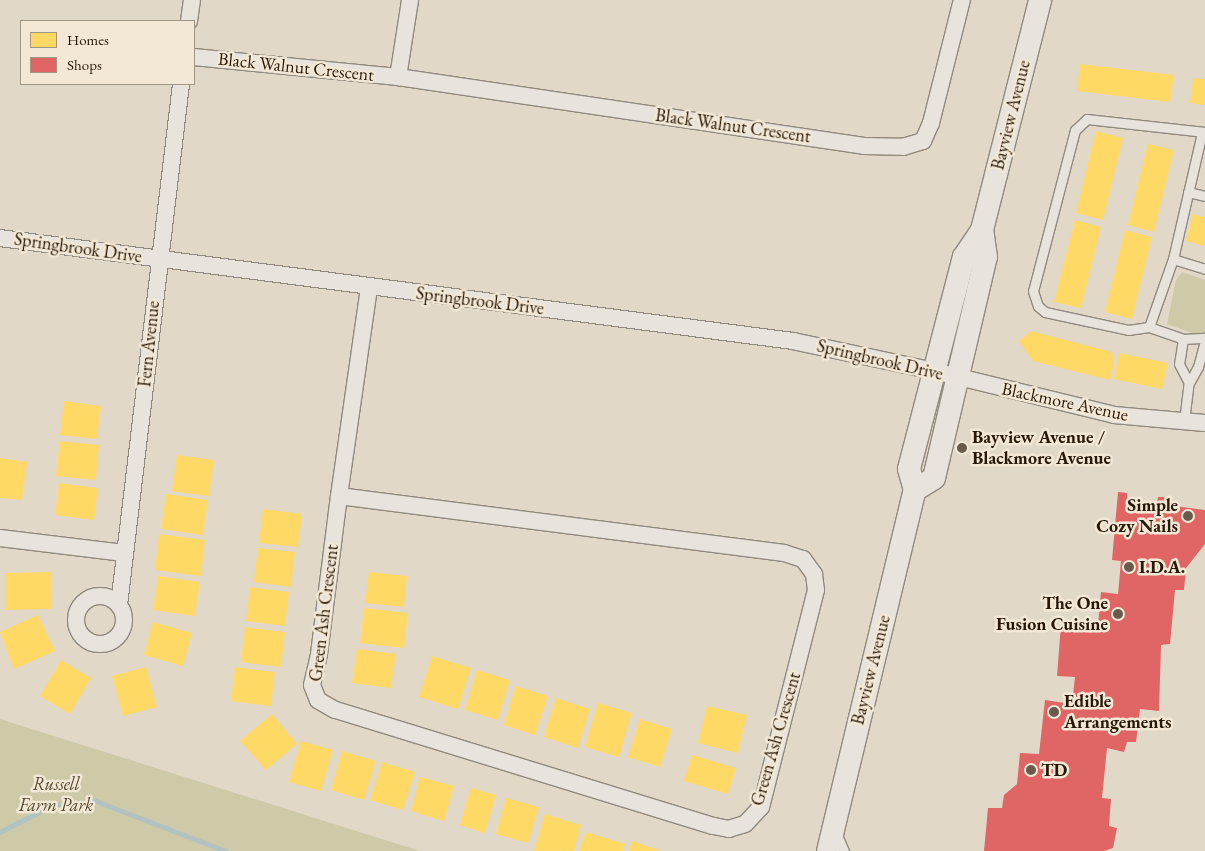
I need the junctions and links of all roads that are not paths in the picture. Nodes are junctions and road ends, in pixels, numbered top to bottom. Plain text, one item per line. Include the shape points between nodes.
1 (192, 0) edge
2 (410, 0) edge
3 (962, 0) edge
4 (1040, 0) edge
5 (189, 20) edge
6 (195, 57) edge
7 (398, 77) junction
8 (181, 85) edge
9 (1204, 132) edge
10 (1188, 192) junction
11 (1205, 196) edge
12 (982, 230) junction
13 (0, 238) edge
14 (158, 259) junction
15 (1173, 259) junction
16 (1205, 269) edge
17 (369, 287) junction
18 (1149, 326) junction
19 (1183, 339) junction
20 (1205, 339) edge
21 (934, 370) junction
22 (956, 378) junction
23 (1189, 384) junction
24 (1184, 421) junction
25 (1205, 423) edge
26 (915, 490) junction
27 (339, 496) junction
28 (0, 538) edge
29 (124, 553) junction
30 (119, 605) dead end
31 (834, 826) junction
32 (828, 851) edge
33 (844, 851) edge

1 - 5 street
2 - 7 street, Black Walnut Crescent
3 - 7 street, Black Walnut Crescent via 931,123 923,141 903,147 864,146
4 - 12 main road, Bayview Avenue
6 - 7 street, Black Walnut Crescent
8 - 14 street, Fern Avenue
9 - 10 lane
9 - 18 lane via 1087,119 1074,130 1033,291 1038,306 1046,312 1128,330
10 - 11 lane
10 - 15 lane
12 - 21 main road, Bayview Avenue via 964,258
12 - 22 main road, Bayview Avenue via 986,257
13 - 14 street, Springbrook Drive
14 - 17 street, Springbrook Drive
14 - 29 street, Fern Avenue
15 - 16 lane
15 - 18 lane
17 - 21 street, Springbrook Drive via 793,341
17 - 27 street, Green Ash Crescent
18 - 19 lane
19 - 20 lane
19 - 23 lane via 1179,364
20 - 23 lane via 1198,367
21 - 22 street, Springbrook Drive
21 - 26 main road, Bayview Avenue via 909,468
22 - 24 street, Blackmore Avenue via 1114,415
22 - 26 main road, Bayview Avenue via 934,478
23 - 24 lane
24 - 25 street, Blackmore Avenue
26 - 31 main road, Bayview Avenue
27 - 27 street, Green Ash Crescent via 319,654 312,685 318,700 335,710 713,826 729,829 746,824 761,807 816,590 814,574 803,559 784,553
28 - 29 street
29 - 30 street, Fern Avenue
31 - 32 main road, Bayview Avenue
31 - 33 lane

